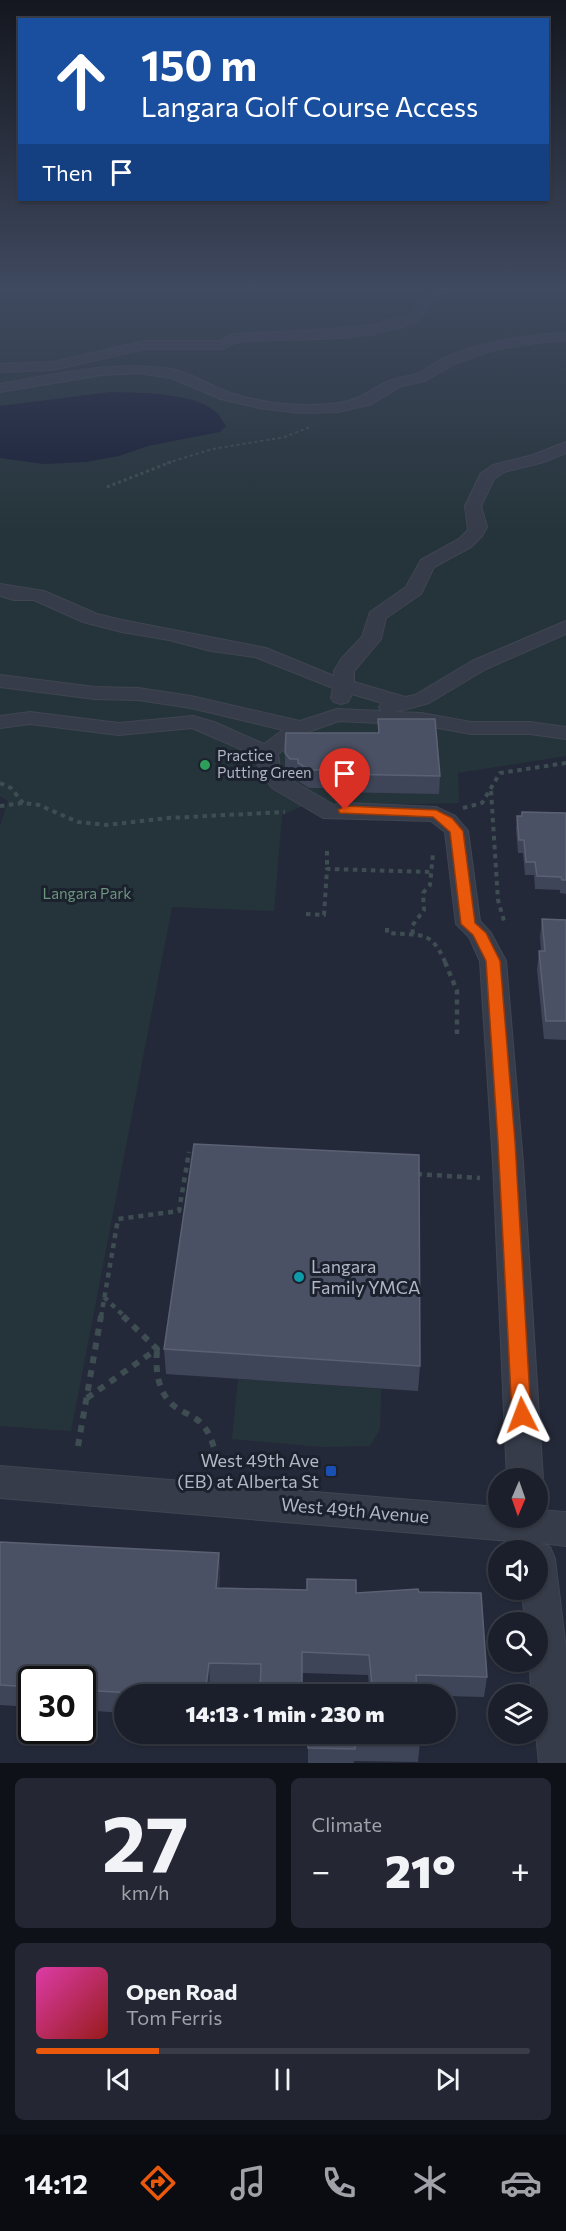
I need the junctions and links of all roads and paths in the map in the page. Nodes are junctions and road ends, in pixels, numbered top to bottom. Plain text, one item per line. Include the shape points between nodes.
1 (134, 369) edge
2 (141, 369) edge
3 (435, 369) edge
4 (0, 388) edge
5 (338, 408) junction
6 (566, 447) edge
7 (107, 487) dead end
8 (0, 590) edge
9 (566, 627) edge
10 (0, 681) edge
11 (345, 684) junction
12 (404, 703) junction
13 (361, 714) junction
14 (337, 715) junction
15 (0, 722) edge
16 (301, 728) junction
17 (566, 733) edge
18 (267, 753) junction
19 (566, 763) edge
20 (0, 783) edge
21 (491, 790) junction
22 (23, 803) junction
23 (0, 806) edge
24 (331, 813) junction
25 (436, 814) junction
26 (327, 850) dead end
27 (433, 853) dead end
28 (327, 869) junction
29 (432, 872) junction
30 (306, 914) dead end
31 (492, 927) junction
32 (387, 928) dead end
33 (413, 934) junction
34 (457, 1034) dead end
35 (200, 1159) edge
36 (410, 1173) edge
37 (480, 1178) dead end
38 (104, 1297) junction
39 (157, 1349) junction
40 (86, 1399) junction
41 (78, 1446) dead end
42 (217, 1457) dead end
43 (524, 1468) edge
44 (0, 1482) edge
45 (540, 1537) edge
46 (559, 1763) edge

1 - 4 street
2 - 5 street via 174,374 226,396 259,404
3 - 5 street via 420,378 396,383 367,401
5 - 7 path via 294,435 198,452
6 - 11 street via 500,468 487,476 473,506 476,532 465,543 427,564 414,590 377,616 371,639 344,671
8 - 11 street via 36,595 90,618 122,626 259,651 303,672
9 - 12 street via 479,665 422,699
10 - 16 street via 95,693 148,695
11 - 12 street
11 - 14 street
12 - 13 street
13 - 14 street
13 - 17 street via 421,718 471,728 530,728
14 - 16 street
15 - 18 street via 30,718 119,729 194,723
16 - 18 street
18 - 24 street via 269,768 280,783
19 - 21 path via 500,773
20 - 22 path via 11,788
21 - 25 path via 482,803
21 - 31 path via 498,900
22 - 23 path
22 - 24 path via 39,805 78,822 100,825 280,812
24 - 25 street via 345,810
25 - 31 street via 456,831 468,924
26 - 28 path
27 - 29 path
28 - 29 path
28 - 30 path via 324,915
29 - 33 path via 430,885 423,893 423,914 412,926
31 - 43 street
32 - 33 path via 387,933
33 - 34 path via 437,942 457,991
35 - 38 path via 189,1155 179,1211 118,1219
36 - 37 path
38 - 39 path
38 - 40 path
39 - 40 path
39 - 42 path via 159,1386 173,1405 200,1421 212,1439
40 - 41 path
44 - 45 street, West 49th Avenue
45 - 46 street

